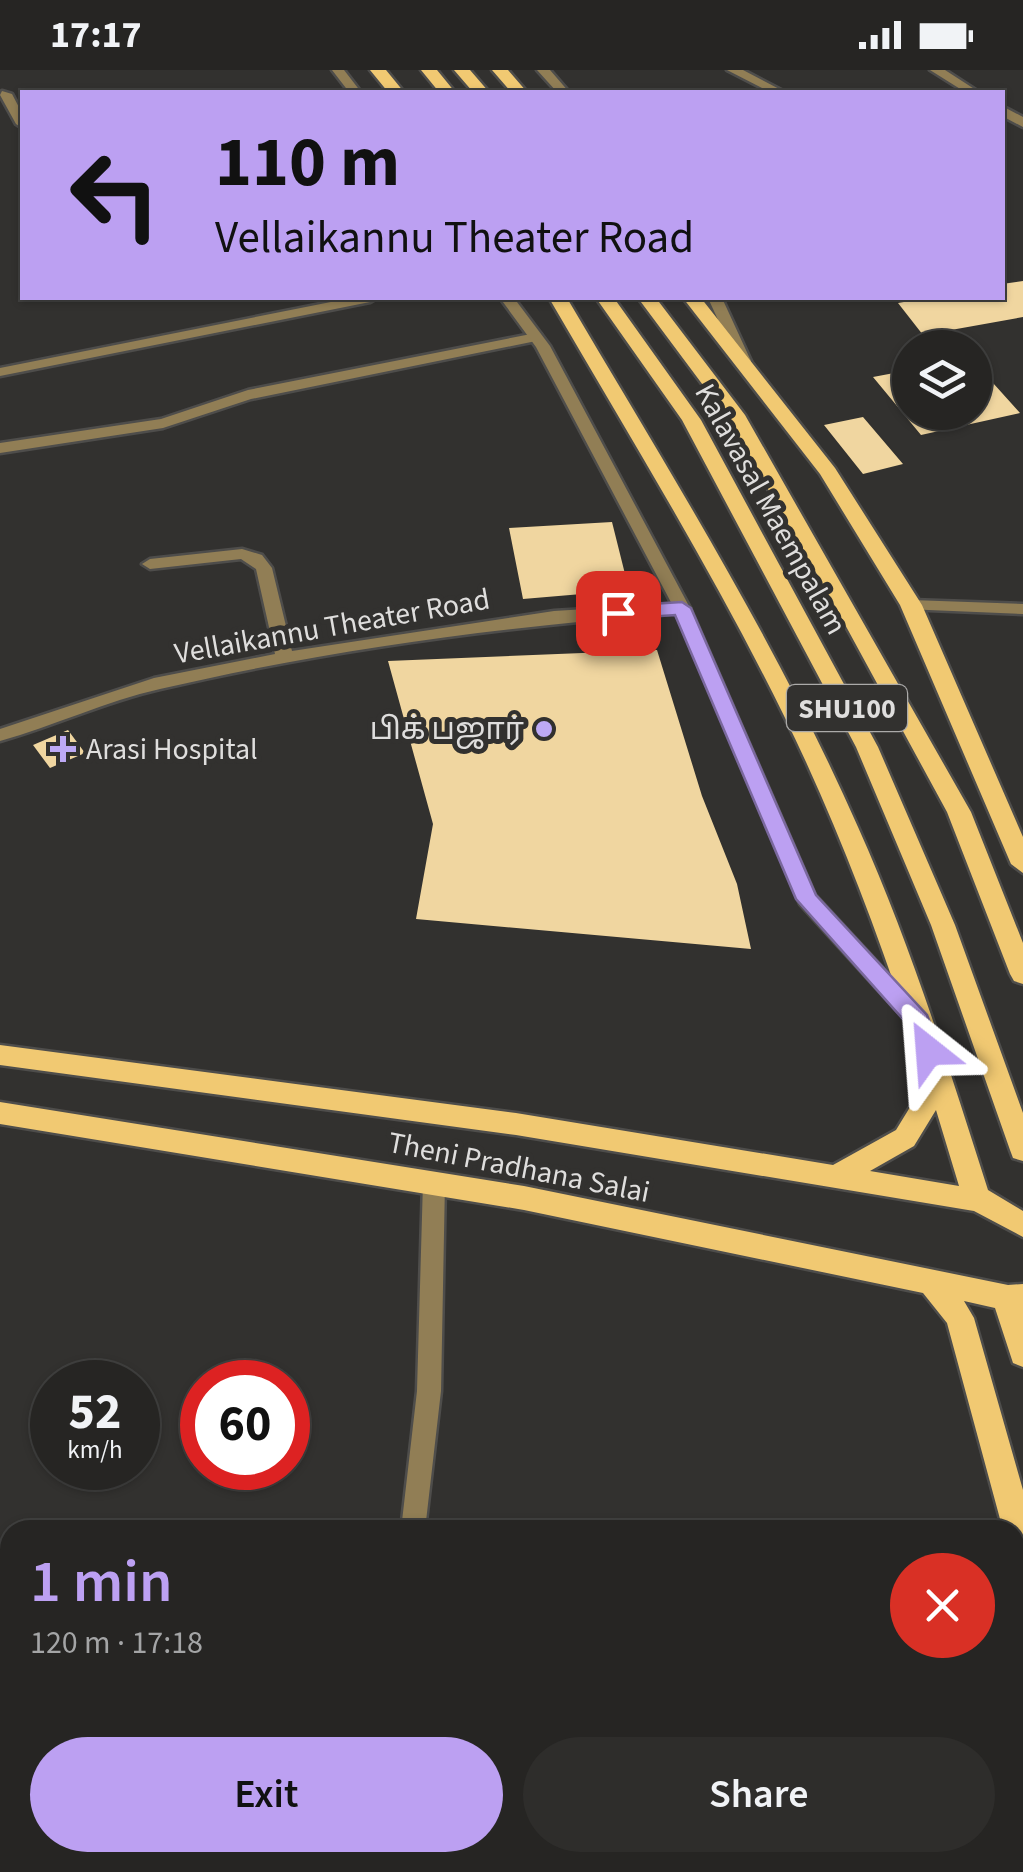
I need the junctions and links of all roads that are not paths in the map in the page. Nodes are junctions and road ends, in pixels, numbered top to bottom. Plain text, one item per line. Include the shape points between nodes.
1 (338, 70) edge
2 (378, 70) edge
3 (429, 70) edge
4 (462, 70) edge
5 (500, 70) edge
6 (544, 70) edge
7 (734, 70) edge
8 (936, 70) edge
9 (353, 90) edge
10 (394, 90) edge
11 (445, 90) edge
12 (479, 90) edge
13 (517, 90) edge
14 (561, 90) edge
15 (775, 90) edge
16 (970, 90) edge
17 (6, 94) dead end
18 (20, 120) edge
19 (360, 300) edge
20 (508, 300) edge
21 (559, 300) edge
22 (606, 300) edge
23 (649, 300) edge
24 (694, 300) edge
25 (717, 300) edge
26 (536, 337) junction
27 (744, 361) junction
28 (0, 372) edge
29 (0, 448) edge
30 (150, 564) dead end
31 (911, 604) junction
32 (682, 608) junction
33 (1023, 608) edge
34 (285, 658) junction
35 (0, 735) edge
36 (1023, 864) edge
37 (1023, 974) edge
38 (919, 1022) junction
39 (0, 1055) edge
40 (940, 1081) junction
41 (0, 1113) edge
42 (1023, 1150) edge
43 (834, 1178) junction
44 (434, 1182) junction
45 (977, 1200) junction
46 (1023, 1209) edge
47 (1023, 1225) edge
48 (933, 1284) junction
49 (1018, 1298) edge
50 (1023, 1354) edge
51 (414, 1520) edge
52 (1016, 1520) edge

1 - 9 street
2 - 10 main road
3 - 11 main road
4 - 12 main road
5 - 13 main road
6 - 14 street
7 - 15 street
8 - 16 street
17 - 18 street
19 - 28 street
20 - 26 street
21 - 38 main road via 750,629 848,829
22 - 42 main road, Kalavasal Maempalam / SHU100 via 691,420 868,747 942,925
23 - 37 main road, Kalavasal Maempalam / SHU100 via 735,415 842,597 960,812
24 - 27 main road
25 - 27 street
26 - 29 street via 248,395 163,423
26 - 32 street
27 - 31 main road via 828,472
30 - 34 street via 242,554 256,559 264,568
31 - 33 street
31 - 36 main road
32 - 34 street, Vellaikannu Theater Road via 554,618
32 - 38 street via 807,899
34 - 35 street, Vellaikannu Theater Road via 154,684
38 - 40 main road
39 - 43 main road, Theni Pradhana Salai via 516,1124
40 - 43 main road via 905,1138
40 - 45 main road
41 - 44 main road, Theni Pradhana Salai
43 - 45 main road, Theni Pradhana Salai
44 - 48 main road, Theni Pradhana Salai
44 - 51 street via 429,1391
45 - 46 main road, Theni Pradhana Salai
45 - 47 main road
48 - 49 main road, Theni Pradhana Salai
48 - 52 main road via 960,1318
49 - 50 main road

